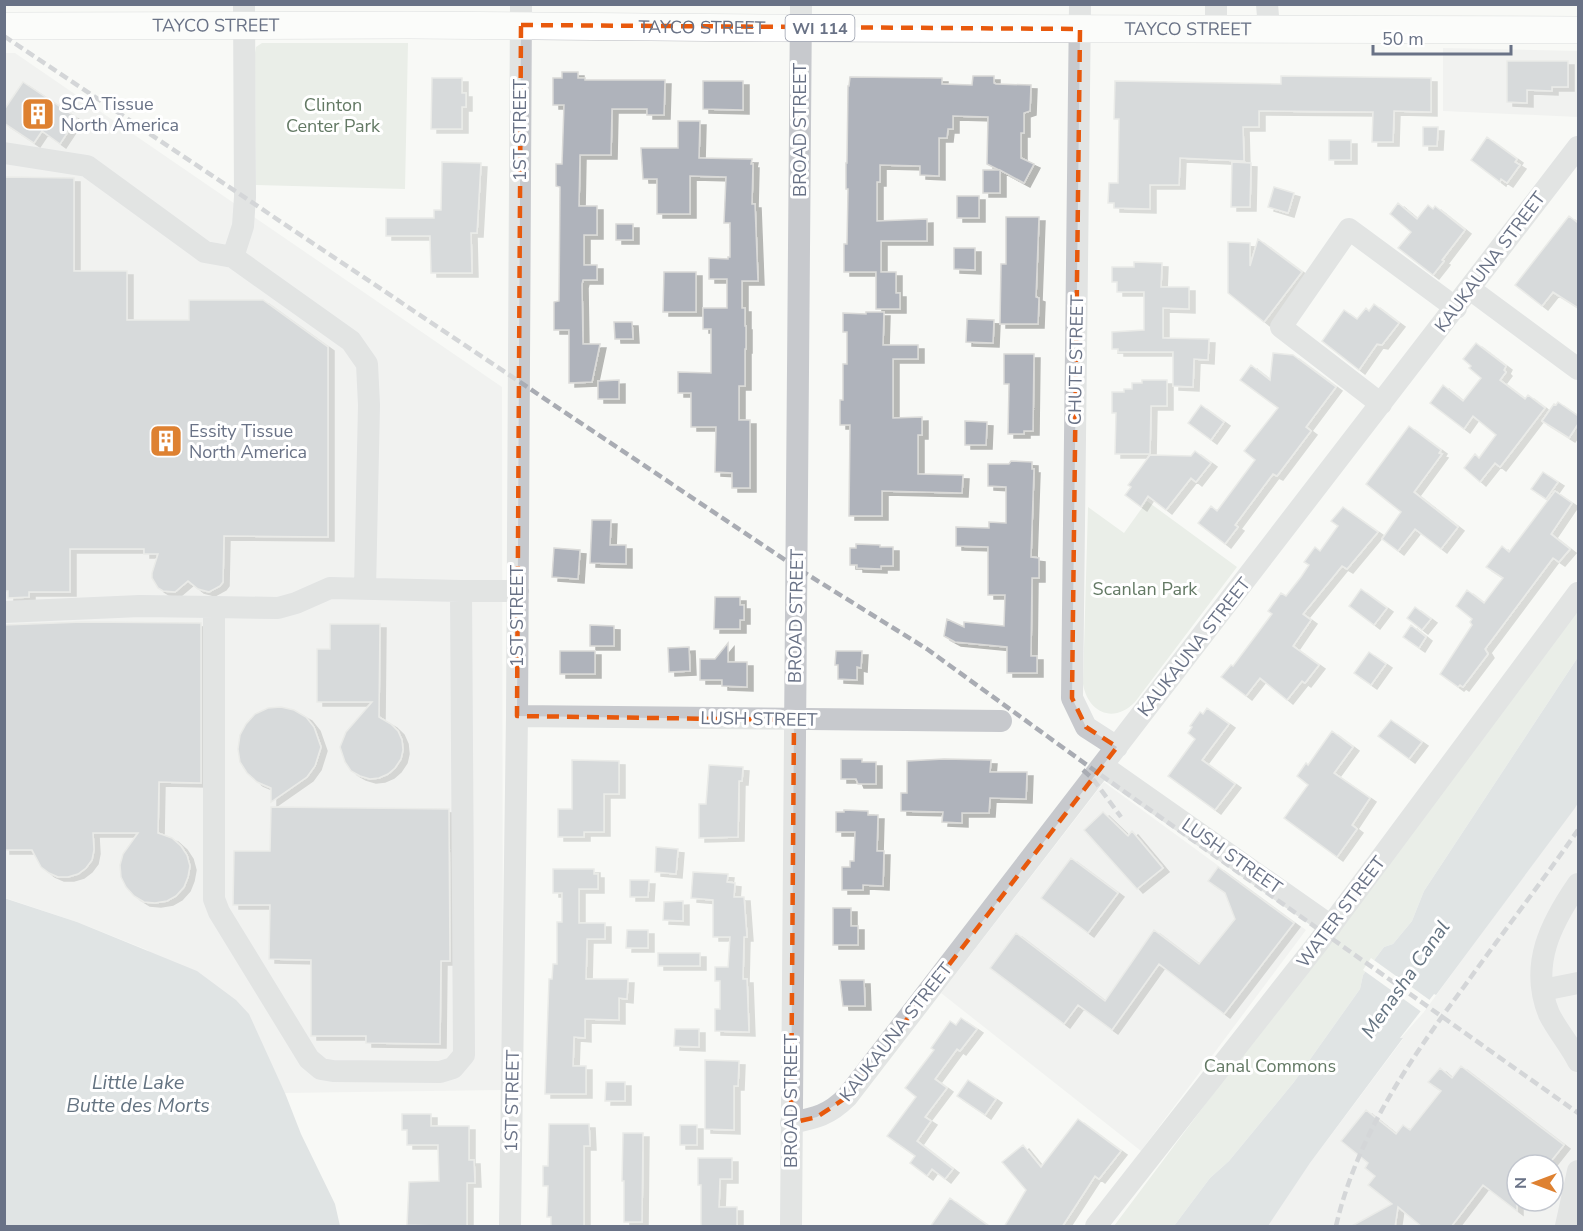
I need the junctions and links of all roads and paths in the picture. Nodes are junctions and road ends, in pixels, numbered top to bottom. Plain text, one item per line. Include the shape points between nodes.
1 (26, 4) edge
2 (244, 15) edge
3 (521, 15) edge
4 (801, 16) edge
5 (1080, 17) edge
6 (1216, 17) edge
7 (1268, 17) edge
8 (62, 25) junction
9 (4, 26) edge
10 (1578, 30) edge
11 (1578, 147) edge
12 (4, 153) edge
13 (233, 257) junction
14 (1470, 289) junction
15 (1456, 308) junction
16 (1578, 369) edge
17 (1381, 404) junction
18 (365, 589) junction
19 (461, 591) junction
20 (518, 591) junction
21 (1578, 593) edge
22 (214, 607) junction
23 (4, 612) edge
24 (517, 717) junction
25 (794, 720) junction
26 (1001, 721) dead end
27 (1117, 747) junction
28 (1103, 766) junction
29 (1578, 884) edge
30 (1331, 926) junction
31 (1578, 983) edge
32 (1543, 990) junction
33 (1578, 1061) edge
34 (791, 1123) junction
35 (1578, 1171) edge
36 (1568, 1226) edge
37 (510, 1227) edge
38 (790, 1227) edge
39 (1096, 1227) edge

1 - 8 main road
2 - 3 main road, TAYCO STREET / WI 114
2 - 8 main road, TAYCO STREET / WI 114
2 - 13 street via 245,197 243,226
3 - 4 main road, TAYCO STREET / WI 114
3 - 20 street, 1ST STREET
4 - 5 main road, TAYCO STREET / WI 114
4 - 25 street, BROAD STREET
5 - 6 main road, TAYCO STREET / WI 114
5 - 27 street, CHUTE STREET via 1072,698 1086,727
6 - 7 main road, TAYCO STREET / WI 114
7 - 10 main road, TAYCO STREET / WI 114
8 - 9 main road, TAYCO STREET / WI 114
11 - 14 street, KAUKAUNA STREET
12 - 13 street via 87,166 205,252
13 - 18 street via 351,341 367,364
14 - 15 street, KAUKAUNA STREET
14 - 16 street
15 - 17 street, KAUKAUNA STREET
15 - 17 street via 1349,229 1281,327
17 - 27 street, KAUKAUNA STREET
18 - 19 street
18 - 22 street via 330,588 278,608
19 - 20 street
19 - 22 street via 464,1055 453,1068 440,1072 321,1069 309,1059 219,912 214,899
20 - 24 street, 1ST STREET
21 - 30 street, WATER STREET
22 - 23 street
24 - 25 street, LUSH STREET
24 - 37 street, 1ST STREET
25 - 26 street, LUSH STREET
25 - 34 street, BROAD STREET
27 - 28 street, KAUKAUNA STREET
28 - 30 street, LUSH STREET
28 - 34 street, KAUKAUNA STREET via 847,1097 834,1110 817,1118
29 - 32 street via 1549,932 1541,972
30 - 39 street, WATER STREET
31 - 32 street
32 - 33 street via 1550,1014
34 - 38 street, BROAD STREET
35 - 36 street

